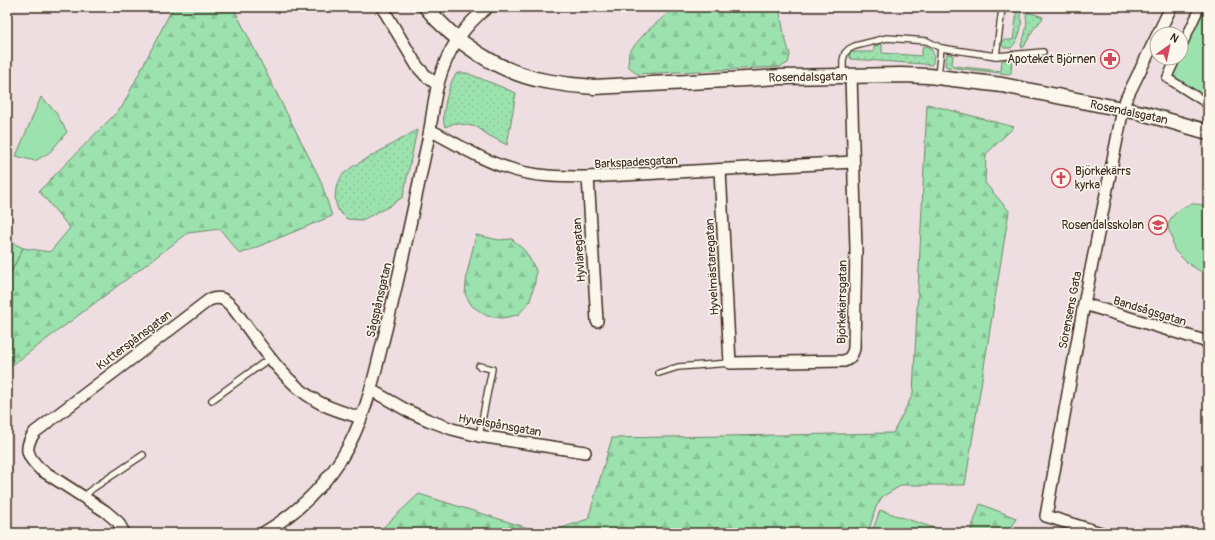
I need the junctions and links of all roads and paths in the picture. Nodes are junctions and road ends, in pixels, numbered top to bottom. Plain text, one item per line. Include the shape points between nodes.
1 (382, 7) edge
2 (426, 7) edge
3 (488, 7) edge
4 (1172, 7) edge
5 (1200, 7) edge
6 (1002, 9) dead end
7 (1162, 26) edge
8 (1189, 31) edge
9 (458, 38) junction
10 (941, 48) junction
11 (1043, 52) dead end
12 (1149, 52) edge
13 (996, 56) junction
14 (1172, 66) edge
15 (847, 76) junction
16 (938, 77) junction
17 (438, 84) junction
18 (1208, 104) edge
19 (1123, 109) junction
20 (430, 130) junction
21 (1208, 132) edge
22 (853, 162) junction
23 (720, 170) junction
24 (588, 178) junction
25 (1084, 304) junction
26 (597, 320) dead end
27 (1208, 342) edge
28 (270, 358) junction
29 (730, 363) junction
30 (479, 366) dead end
31 (659, 373) dead end
32 (370, 390) junction
33 (212, 400) dead end
34 (361, 418) junction
35 (479, 436) junction
36 (585, 452) dead end
37 (143, 456) dead end
38 (84, 497) junction
39 (124, 533) edge
40 (263, 533) edge
41 (1101, 533) edge

1 - 17 street via 417,66
2 - 9 street, Rosendalsgatan
3 - 9 street, Sågspånsgatan
4 - 7 street, Sörensens Gata
5 - 8 street
6 - 13 lane
9 - 15 street, Rosendalsgatan via 494,63 517,73 568,85 594,87 750,78
9 - 17 street, Sågspånsgatan via 447,57
10 - 13 lane
10 - 15 lane via 927,41 887,38 855,46 845,53
10 - 16 lane
11 - 13 lane
12 - 19 street, Sörensens Gata
14 - 18 street via 1167,78
15 - 16 street, Rosendalsgatan
15 - 22 street, Björkekärrsgatan
16 - 19 street, Rosendalsgatan via 1002,85
17 - 20 street, Sågspånsgatan
19 - 21 street, Rosendalsgatan
19 - 25 street, Sörensens Gata
20 - 24 street, Barkspadesgatan via 507,168 537,175
20 - 32 street, Sågspånsgatan via 389,319
22 - 23 street, Barkspadesgatan
22 - 29 street, Björkekärrsgatan via 856,249 852,355 844,361
23 - 24 street, Barkspadesgatan
23 - 29 street, Hyvelmästaregatan
24 - 26 street, Hyvlaregatan
25 - 27 street, Bandsågsgatan
25 - 41 street, Sörensens Gata via 1046,516
28 - 33 lane
28 - 34 street, Kutterspånsgatan via 305,394 328,407
28 - 38 street, Kutterspånsgatan via 226,301 221,298 209,300 35,432 30,439 27,451 34,463
29 - 31 lane, Björkekärrsgatan via 678,367
30 - 35 lane via 492,369
32 - 34 street, Sågspånsgatan
32 - 35 street, Hyvelspånsgatan via 428,420
34 - 40 street, Sågspånsgatan via 342,459 315,492 298,509
35 - 36 street, Hyvelspånsgatan
37 - 38 lane via 92,489
38 - 39 street, Kutterspånsgatan via 113,517

